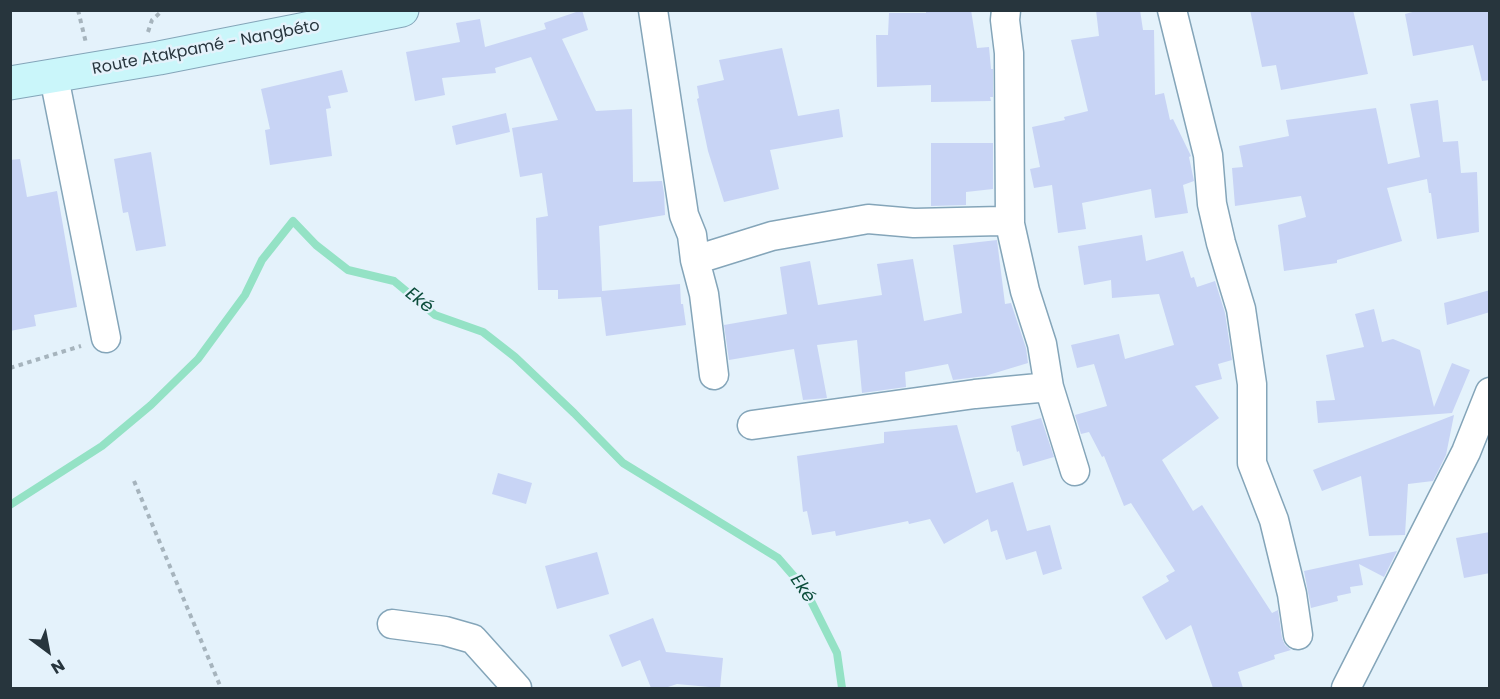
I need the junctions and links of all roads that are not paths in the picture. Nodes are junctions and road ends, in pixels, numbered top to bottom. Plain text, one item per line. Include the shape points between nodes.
1 (402, 10) edge
2 (653, 10) edge
3 (1006, 10) edge
4 (1172, 10) edge
5 (54, 77) junction
6 (10, 83) edge
7 (1010, 224) junction
8 (695, 260) junction
9 (106, 338) road end
10 (714, 375) dead end
11 (1049, 387) junction
12 (1490, 392) edge
13 (752, 425) dead end
14 (1478, 450) edge
15 (1075, 471) dead end
16 (392, 624) dead end
17 (1298, 635) dead end
18 (517, 688) edge
19 (1346, 688) edge

1 - 5 main road, Route Atakpamé - Nangbéto
2 - 8 street via 684,215 692,235
3 - 7 street
4 - 17 street via 1208,154 1218,233 1241,309 1252,384 1252,463 1275,520
5 - 6 main road, Route Atakpamé - Nangbéto
5 - 9 street
7 - 8 street via 868,219 772,236
7 - 11 street via 1042,344
8 - 10 street via 704,294
11 - 13 street
11 - 15 street
12 - 14 street
14 - 19 street
16 - 18 street via 473,639

